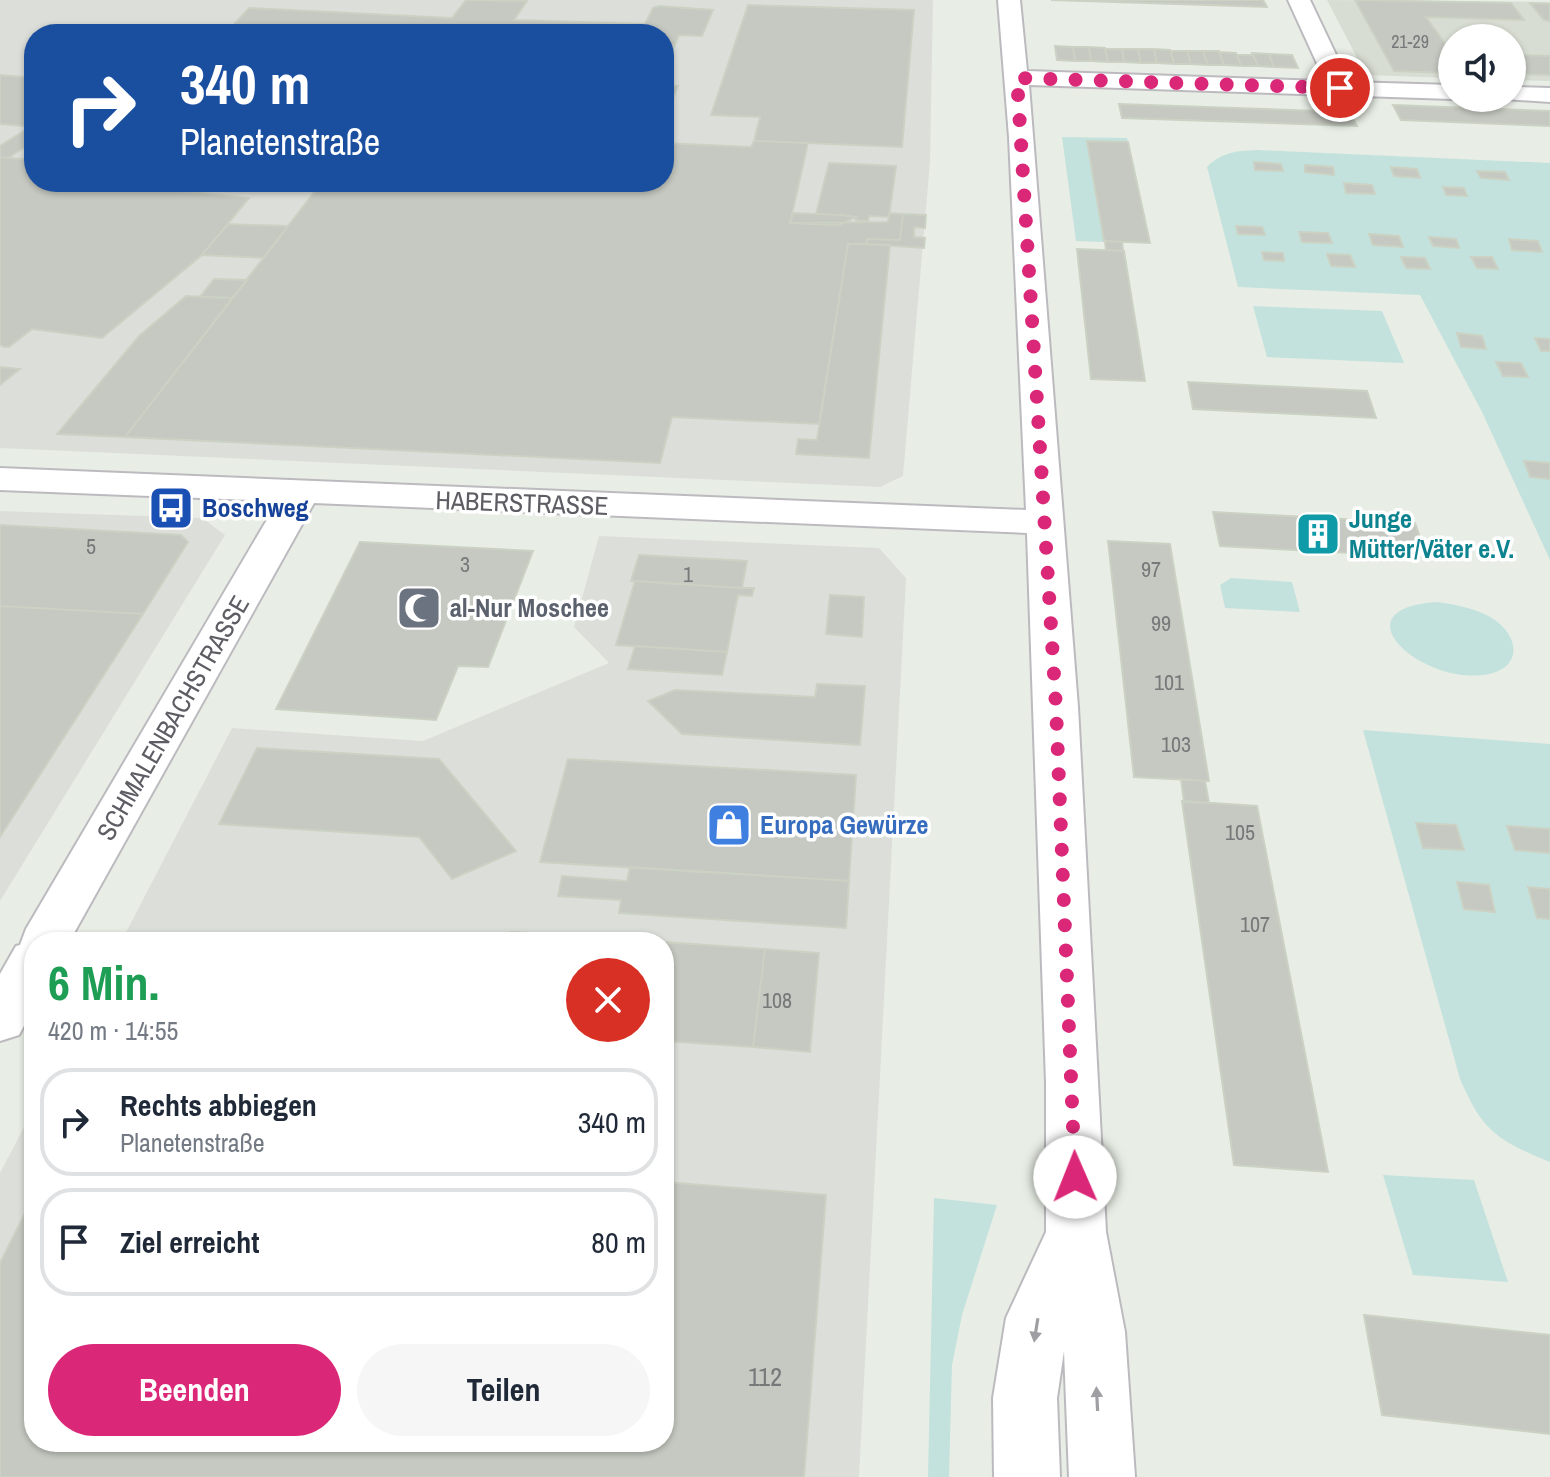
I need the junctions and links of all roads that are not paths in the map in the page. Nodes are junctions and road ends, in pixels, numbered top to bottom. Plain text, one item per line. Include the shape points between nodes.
1 (1009, 0) edge
2 (1299, 0) edge
3 (1017, 78) junction
4 (1340, 88) junction
5 (1438, 92) edge
6 (1526, 94) edge
7 (1550, 95) edge
8 (0, 479) edge
9 (301, 494) junction
10 (1043, 522) junction
11 (50, 932) edge
12 (24, 978) edge
13 (0, 1020) edge
14 (1076, 1232) junction
15 (1027, 1477) edge
16 (1102, 1477) edge

1 - 3 street
2 - 4 street
3 - 4 street
3 - 10 street
4 - 5 street
6 - 7 street
8 - 9 street, HABERSTRASSE
9 - 10 street, HABERSTRASSE
9 - 11 street, SCHMALENBACHSTRASSE
10 - 14 street via 1056,707
12 - 13 street
14 -> 15 street via 1037,1318 1025,1398
16 -> 14 street via 1094,1332

